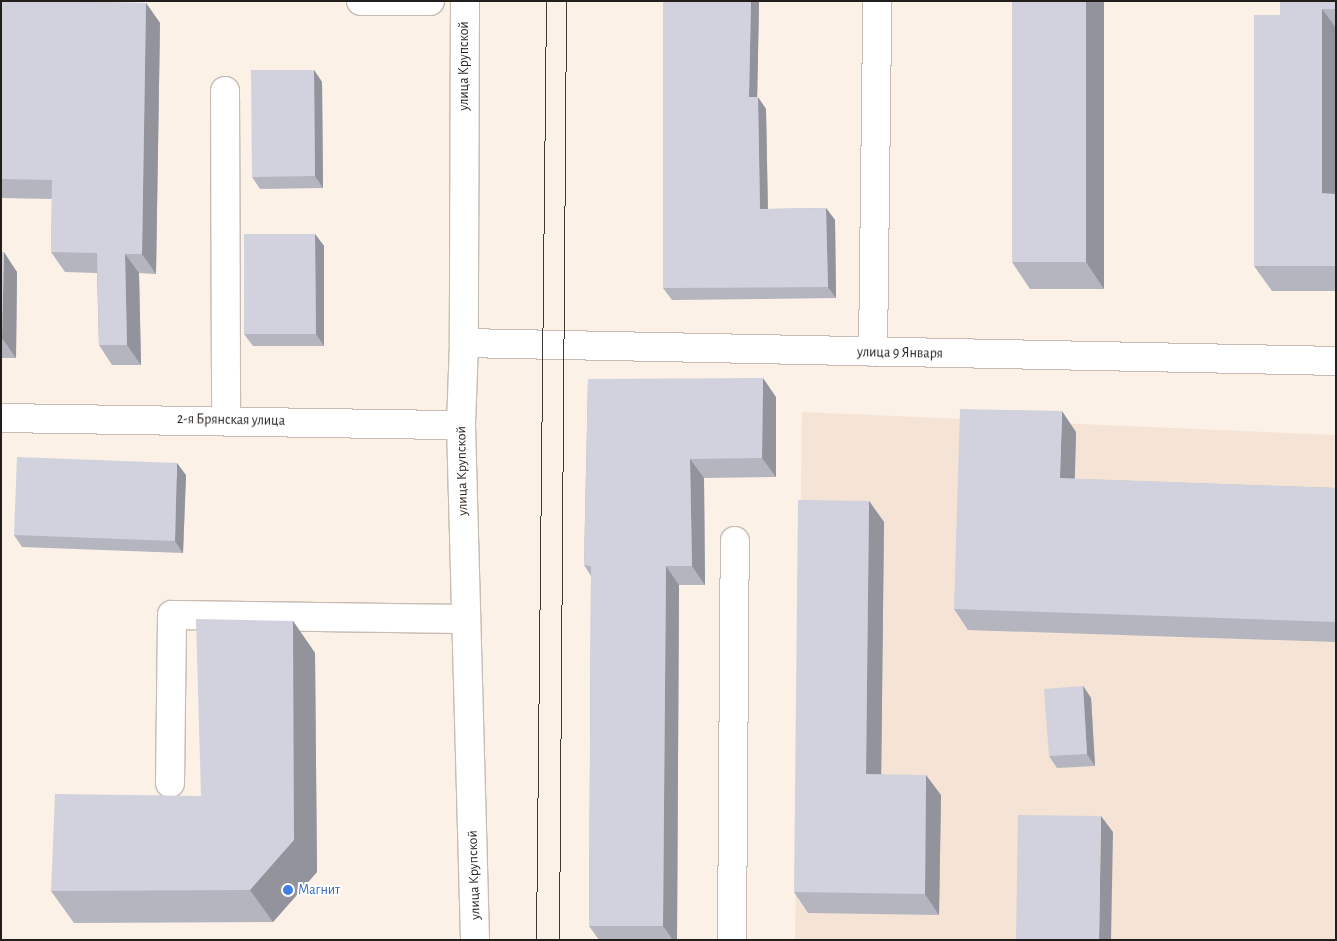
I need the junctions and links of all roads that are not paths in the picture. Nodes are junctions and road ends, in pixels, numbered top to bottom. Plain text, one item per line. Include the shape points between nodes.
1 (361, 1) edge
2 (430, 1) edge
3 (465, 1) edge
4 (877, 1) edge
5 (224, 91) dead end
6 (464, 343) junction
7 (873, 352) junction
8 (1336, 361) edge
9 (1, 418) edge
10 (226, 420) junction
11 (461, 425) junction
12 (735, 541) dead end
13 (466, 619) junction
14 (170, 783) dead end
15 (476, 940) edge
16 (732, 940) edge

1 - 2 street
3 - 6 street, улица Крупской
4 - 7 street
5 - 10 street
6 - 7 street, улица 9 Января
6 - 11 street, улица Крупской
7 - 8 street, улица 9 Января
9 - 10 street, 2-я Брянская улица
10 - 11 street, 2-я Брянская улица
11 - 13 street, улица Крупской
12 - 16 street
13 - 14 street via 172,615
13 - 15 street, улица Крупской

